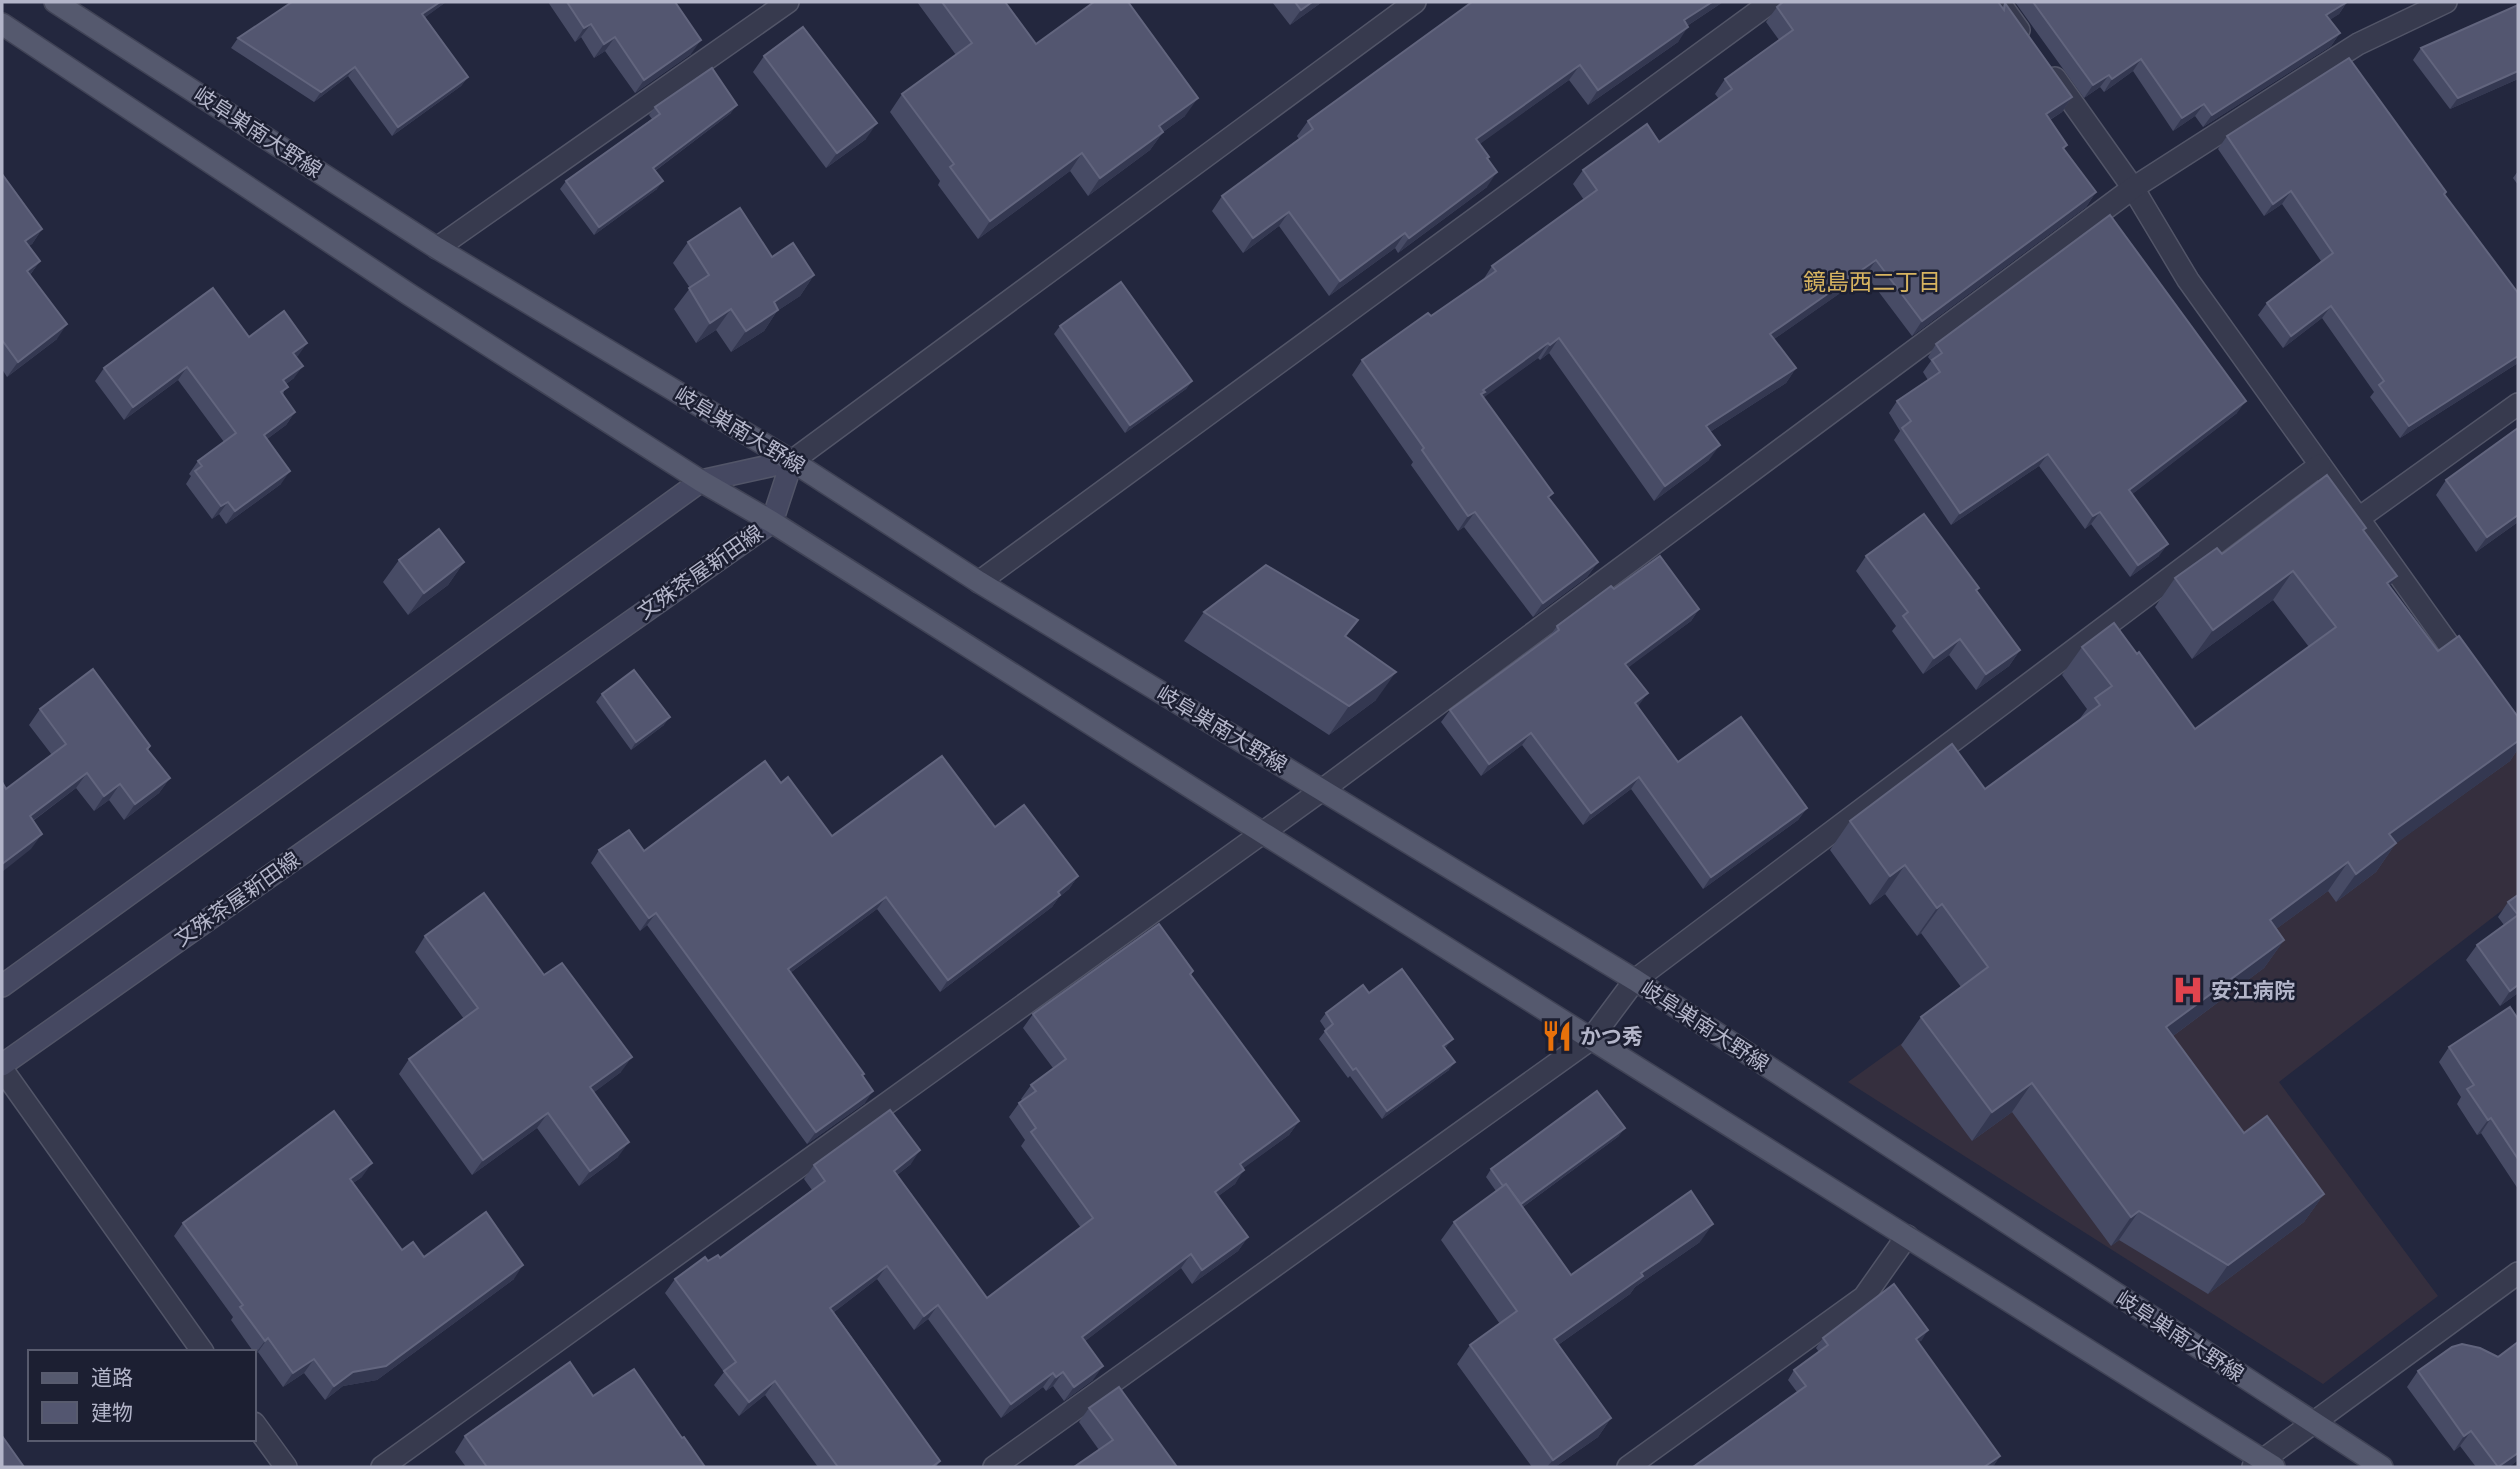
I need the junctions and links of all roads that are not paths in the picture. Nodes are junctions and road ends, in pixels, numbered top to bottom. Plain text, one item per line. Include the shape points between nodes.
1 (55, 2) edge
2 (788, 2) edge
3 (1415, 2) edge
4 (1772, 2) edge
5 (1999, 2) edge
6 (2446, 2) edge
7 (2, 24) edge
8 (2133, 188) junction
9 (438, 248) junction
10 (2518, 404) edge
11 (792, 461) junction
12 (2320, 464) junction
13 (701, 481) junction
14 (2359, 518) junction
15 (772, 522) junction
16 (979, 582) junction
17 (2479, 686) edge
18 (1322, 790) junction
19 (1263, 833) junction
20 (1634, 980) junction
21 (2, 986) edge
22 (1591, 1039) junction
23 (2, 1067) edge
24 (1907, 1236) junction
25 (2518, 1273) edge
26 (202, 1350) edge
27 (2313, 1423) junction
28 (256, 1426) edge
29 (2264, 1465) edge
30 (286, 1467) edge
31 (382, 1467) edge
32 (994, 1467) edge
33 (1628, 1467) edge
34 (2382, 1467) edge

1 - 9 main road, 岐阜巣南大野線
2 - 9 street
3 - 11 street
4 - 16 street
5 - 8 street
6 - 8 street via 2358,44
7 - 13 main road via 410,295
8 - 12 street via 2189,281
8 - 18 street
9 - 11 main road, 岐阜巣南大野線
10 - 14 street
11 - 13 main road
11 - 15 main road, 文殊茶屋新田線
11 - 16 main road, 岐阜巣南大野線
12 - 14 street
12 - 20 street
13 - 15 main road
13 - 21 main road
14 - 17 street
15 - 19 main road
15 - 23 main road, 文殊茶屋新田線
16 - 18 main road, 岐阜巣南大野線
18 - 19 street
18 - 20 main road, 岐阜巣南大野線
19 - 22 main road
19 - 31 street
20 - 22 street
20 - 27 main road, 岐阜巣南大野線
22 - 24 main road
22 - 32 street
23 - 26 street
24 - 29 main road
24 - 33 street via 1864,1297
25 - 27 street
27 - 29 street
27 - 34 main road, 岐阜巣南大野線
28 - 30 street

